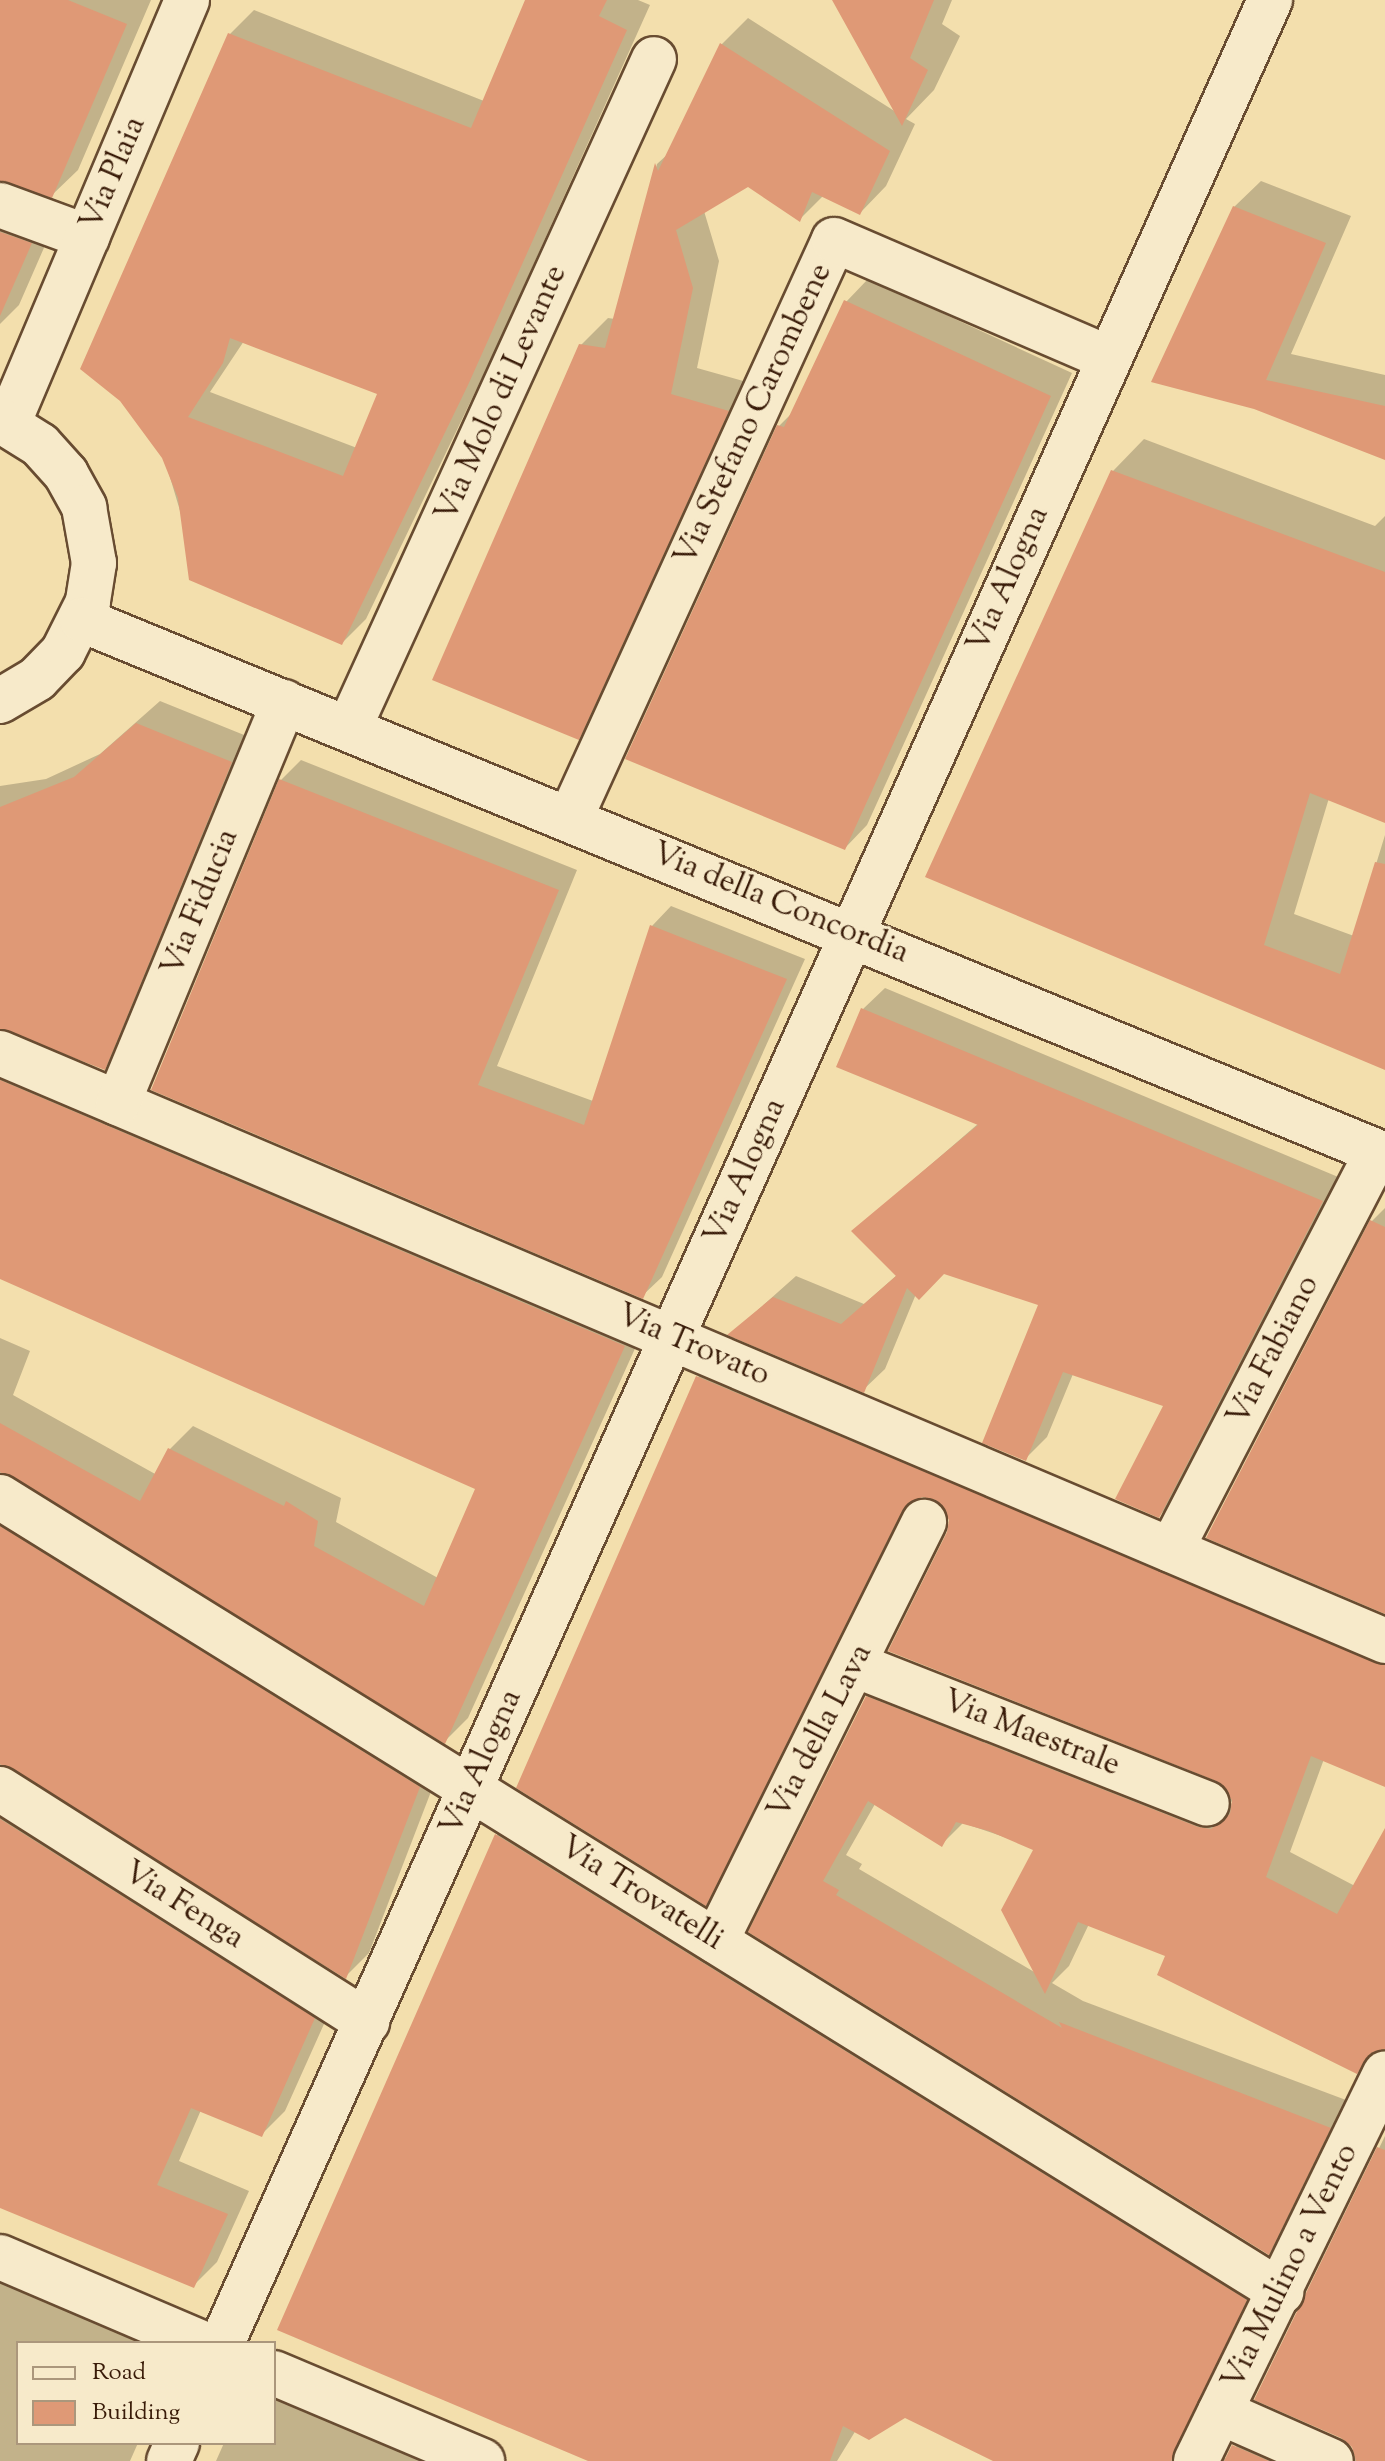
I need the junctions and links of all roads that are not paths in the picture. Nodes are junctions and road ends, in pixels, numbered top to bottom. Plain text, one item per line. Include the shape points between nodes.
1 (187, 0) edge
2 (1270, 0) edge
3 (654, 59) dead end
4 (0, 205) edge
5 (87, 237) junction
6 (1108, 358) junction
7 (4, 422) edge
8 (82, 620) junction
9 (0, 701) edge
10 (284, 702) junction
11 (349, 728) junction
12 (570, 819) junction
13 (853, 933) junction
14 (0, 1053) edge
15 (118, 1103) junction
16 (1381, 1154) edge
17 (673, 1336) junction
18 (0, 1497) edge
19 (924, 1522) dead end
20 (1171, 1550) junction
21 (1385, 1641) edge
22 (855, 1665) junction
23 (0, 1789) edge
24 (470, 1789) junction
25 (1207, 1804) dead end
26 (716, 1941) junction
27 (367, 2022) junction
28 (1385, 2074) edge
29 (0, 2257) edge
30 (1281, 2292) junction
31 (197, 2341) edge
32 (223, 2341) edge
33 (276, 2374) edge
34 (1220, 2412) junction
35 (482, 2461) edge
36 (1196, 2461) edge
37 (1331, 2461) edge

1 - 5 street, Via Plaia
2 - 6 street, Via Alogna
3 - 11 street, Via Molo di Levante
4 - 5 street
5 - 7 street, Via Plaia
6 - 12 street, Via Stefano Carombene via 834,240
6 - 13 street, Via Alogna
7 - 8 street via 54,459 84,507 94,563
8 - 9 street via 51,667
8 - 10 street, Via della Concordia
10 - 11 street, Via della Concordia
10 - 15 street, Via Fiducia
11 - 12 street, Via della Concordia
12 - 13 street, Via della Concordia
13 - 16 street, Via della Concordia
13 - 17 street, Via Alogna
14 - 15 street, Via Trovato
15 - 17 street, Via Trovato
16 - 20 street, Via Fabiano
17 - 20 street, Via Trovato
17 - 24 street, Via Alogna
18 - 24 street, Via Trovatelli
19 - 22 street, Via della Lava
20 - 21 street, Via Trovato
22 - 25 street, Via Maestrale
22 - 26 street, Via della Lava
23 - 27 street, Via Fenga
24 - 26 street, Via Trovatelli
24 - 27 street, Via Alogna
26 - 30 street, Via Trovatelli
27 - 32 street, Via Alogna
28 - 30 street, Via Mulino a Vento
29 - 31 street
30 - 34 street, Via Mulino a Vento
33 - 35 street
34 - 36 street, Via Mulino a Vento
34 - 37 street

